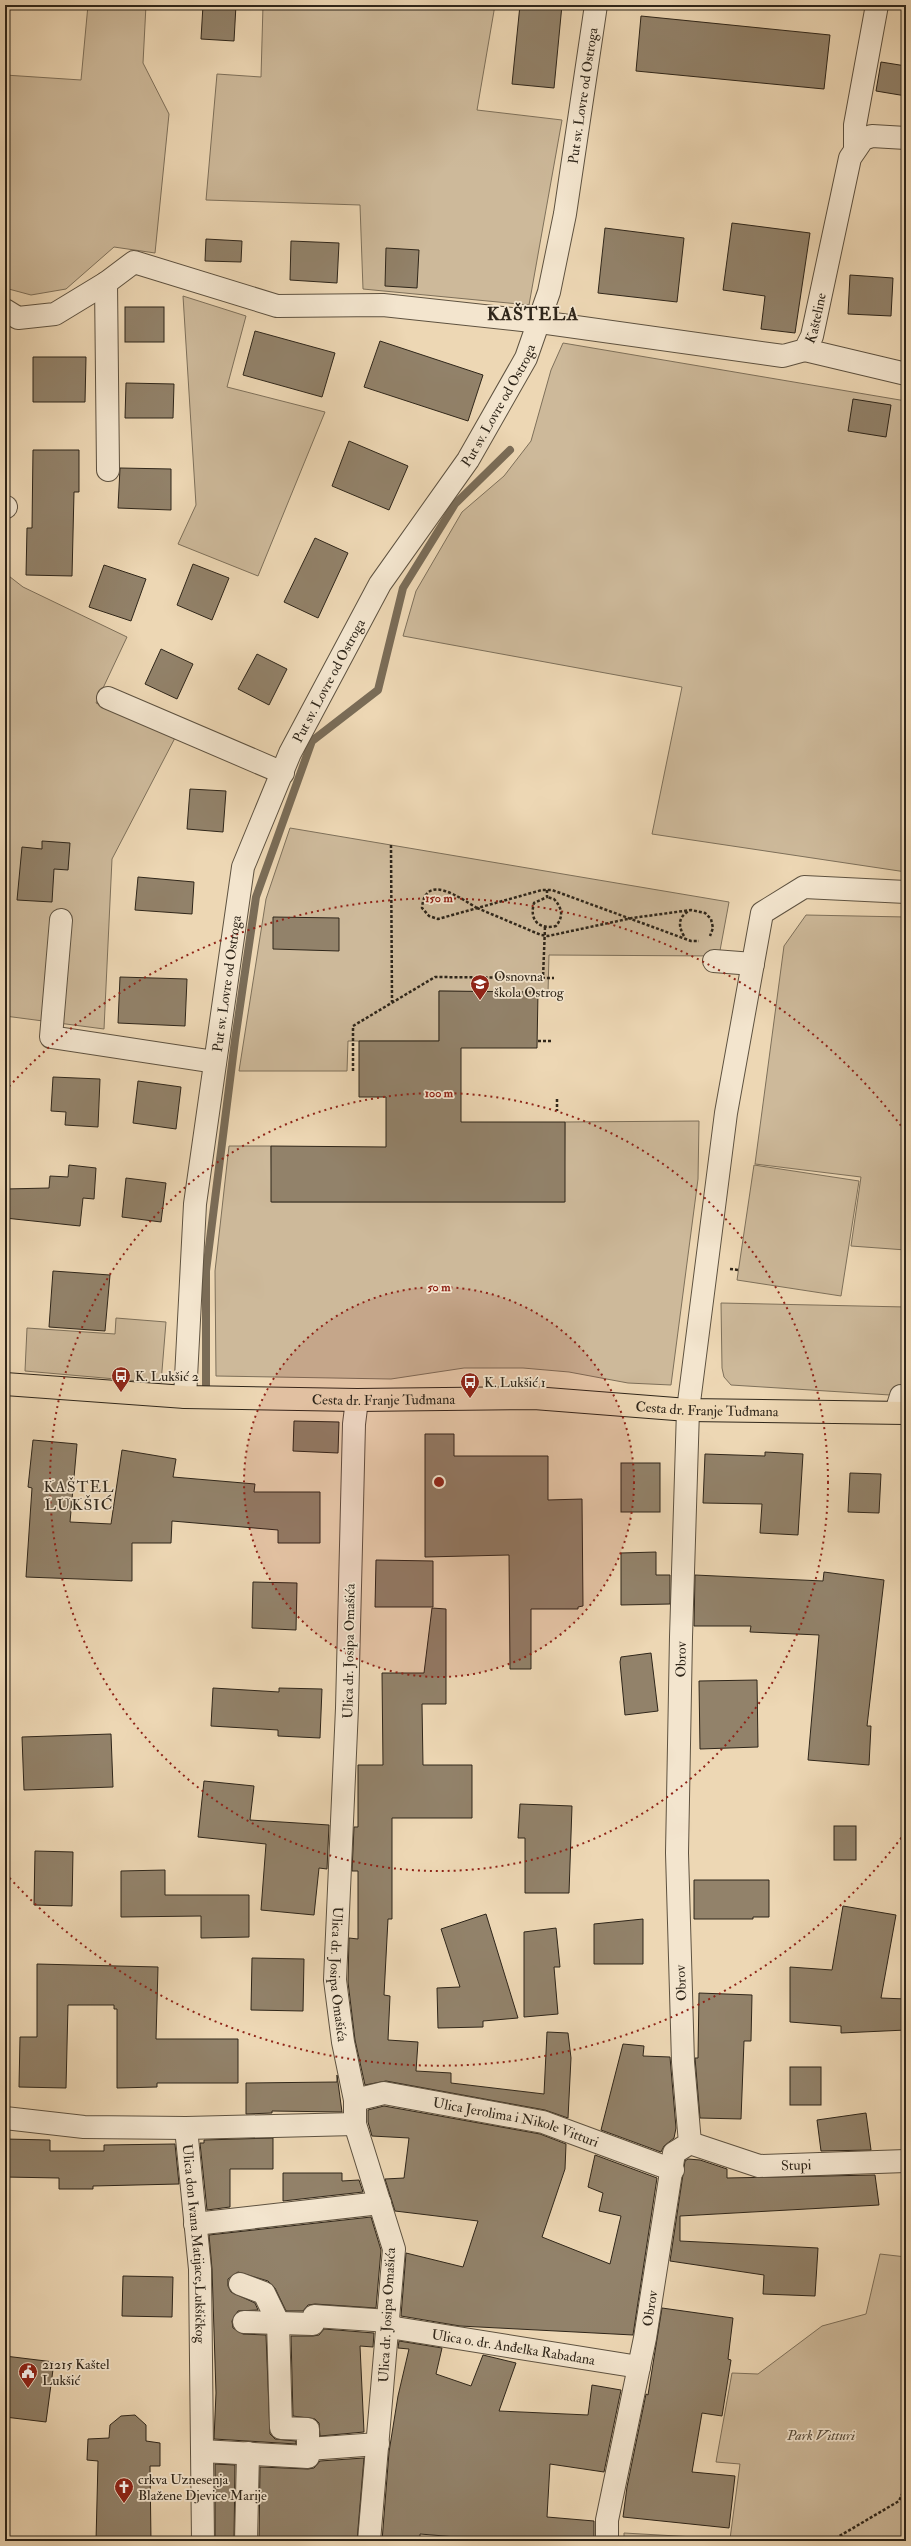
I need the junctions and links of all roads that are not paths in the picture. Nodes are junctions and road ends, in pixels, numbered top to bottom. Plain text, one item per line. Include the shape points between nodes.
1 (596, 5) edge
2 (877, 5) edge
3 (906, 138) edge
4 (855, 148) junction
5 (106, 283) junction
6 (5, 310) edge
7 (540, 322) junction
8 (805, 350) junction
9 (906, 374) edge
10 (108, 470) dead end
11 (108, 698) dead end
12 (283, 773) junction
13 (906, 892) edge
14 (61, 920) dead end
15 (714, 962) dead end
16 (753, 964) junction
17 (215, 1062) junction
18 (5, 1384) edge
19 (185, 1397) junction
20 (357, 1400) junction
21 (901, 1407) edge
22 (688, 1410) junction
23 (355, 2100) junction
24 (5, 2118) edge
25 (355, 2124) junction
26 (186, 2128) junction
27 (690, 2143) junction
28 (906, 2161) edge
29 (673, 2170) junction
30 (380, 2203) junction
31 (195, 2224) junction
32 (240, 2284) dead end
33 (244, 2322) dead end
34 (278, 2322) junction
35 (389, 2324) junction
36 (639, 2367) junction
37 (378, 2444) junction
38 (308, 2450) junction
39 (202, 2451) junction
40 (248, 2452) junction
41 (203, 2541) edge
42 (246, 2541) edge
43 (369, 2541) edge
44 (607, 2541) edge

1 - 7 street, Put sv. Lovre od Ostroga via 565,214 549,292
2 - 4 street via 855,125
3 - 4 street via 872,136 863,139
4 - 8 street, Kašteline via 850,158 840,200 812,336
5 - 6 street via 55,314 18,318
5 - 7 street, Kašteline via 134,262 277,306 383,305
5 - 10 street
7 - 8 street, Kašteline via 783,356
7 - 12 street, Put sv. Lovre od Ostroga via 526,358 468,460 380,584 290,753
8 - 9 street
11 - 12 street
12 - 17 street, Put sv. Lovre od Ostroga via 243,867
13 - 16 street, Obrov via 804,887 762,913
14 - 17 street via 51,1037
15 - 16 street
16 - 22 street, Obrov via 726,1113
17 - 19 street, Put sv. Lovre od Ostroga via 195,1204
18 - 19 main road, Cesta dr. Franje Tuđmana
19 - 20 main road, Cesta dr. Franje Tuđmana
20 - 22 main road, Cesta dr. Franje Tuđmana via 534,1398
20 - 23 street, Ulica dr. Josipa Omašića via 354,1424 347,1708 335,1980 343,2042
21 - 22 main road, Cesta dr. Franje Tuđmana via 772,1413
22 - 27 street, Obrov via 677,1853 683,2062
23 - 25 street, Ulica dr. Josipa Omašića
23 - 29 street, Ulica Jerolima i Nikole Vitturi via 384,2093 544,2122
24 - 26 street, Ulica don Ivana Matijace,Lukšičkog via 84,2127
25 - 26 street
25 - 30 street, Ulica dr. Josipa Omašića
26 - 31 street, Ulica don Ivana Matijace,Lukšičkog
27 - 28 street, Stupi via 759,2166
27 - 29 street, Obrov via 674,2153
29 - 36 street, Obrov
30 - 31 street
30 - 35 street, Ulica dr. Josipa Omašića via 394,2249
31 - 39 street, Ulica don Ivana Matijace,Lukšičkog via 200,2270
32 - 34 street via 264,2293
33 - 34 street
34 - 35 street, Ulica o. dr. Anđelka Rabadana via 313,2324 314,2316
34 - 38 street via 281,2428 308,2429
35 - 36 street, Ulica o. dr. Anđelka Rabadana
35 - 37 street, Ulica dr. Josipa Omašića
36 - 44 street, Obrov via 607,2520
37 - 38 street
37 - 43 street, Ulica dr. Josipa Omašića
38 - 40 street via 308,2457
39 - 40 street
39 - 41 street, Ulica don Ivana Matijace,Lukšičkog
40 - 42 street

